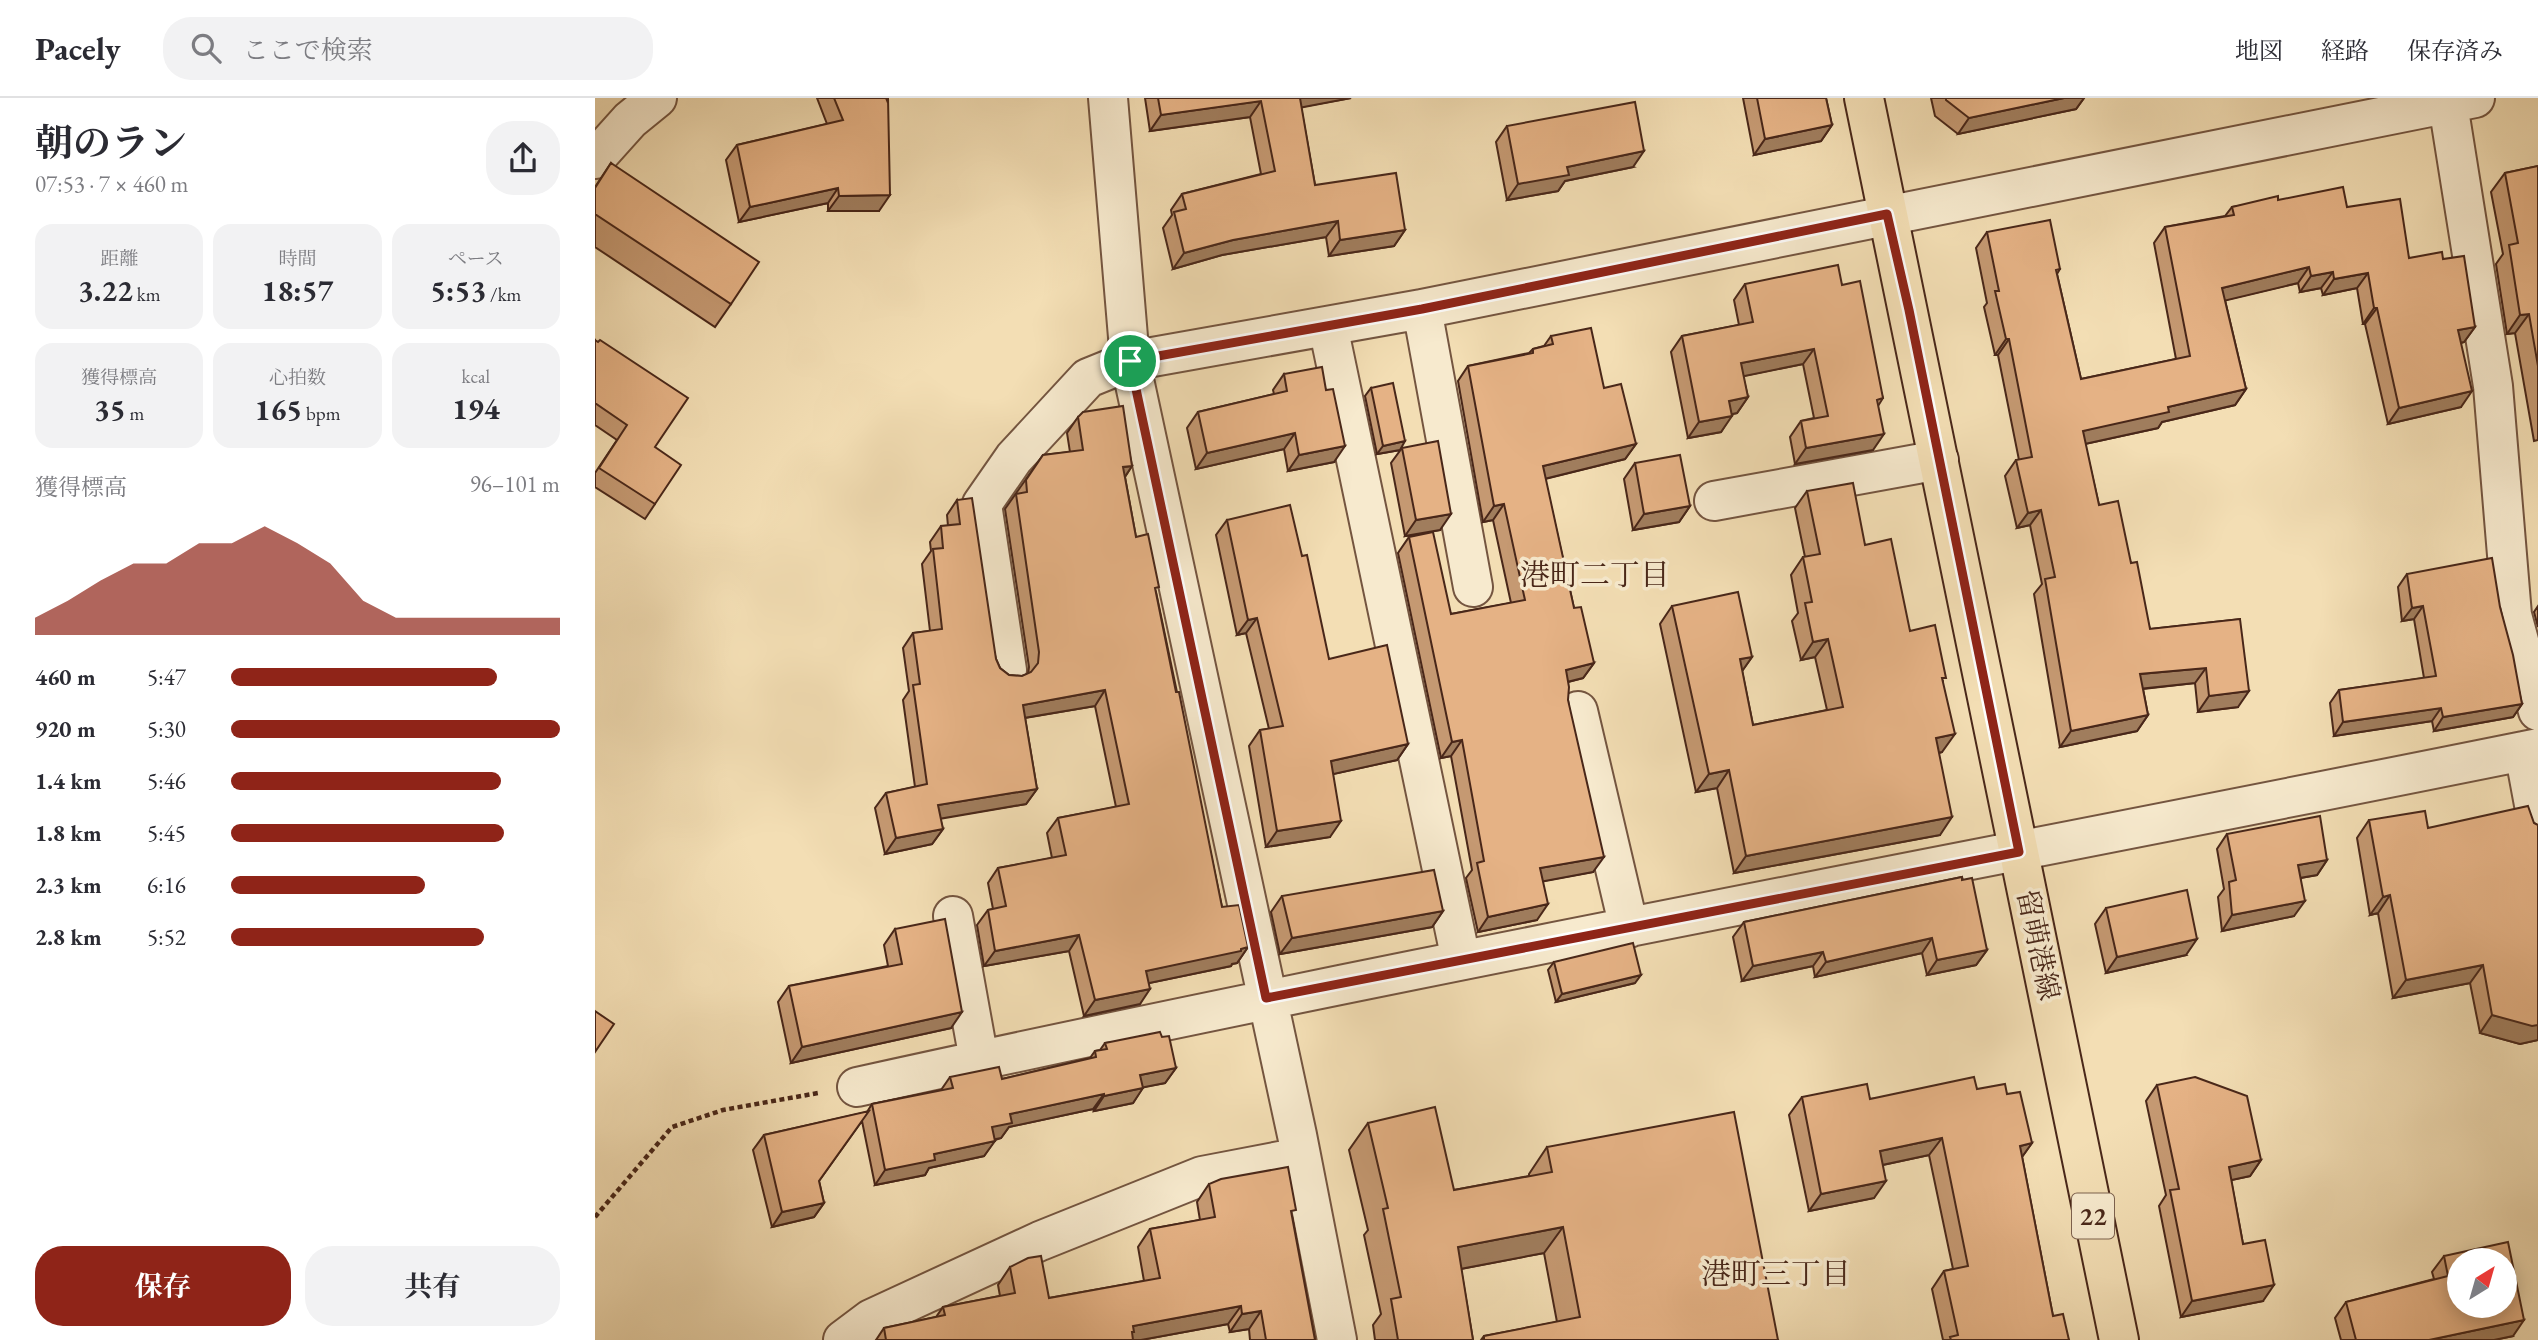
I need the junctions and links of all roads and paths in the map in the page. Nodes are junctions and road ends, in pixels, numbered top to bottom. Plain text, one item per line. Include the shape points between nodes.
1 (657, 98) edge
2 (1108, 98) edge
3 (1864, 98) edge
4 (2462, 101) edge
5 (595, 159) edge
6 (1887, 214) junction
7 (1422, 309) junction
8 (1328, 326) junction
9 (1130, 361) junction
10 (1939, 460) junction
11 (1714, 501) dead end
12 (1473, 587) dead end
13 (1007, 670) edge
14 (1578, 711) dead end
15 (2538, 711) edge
16 (2531, 750) edge
17 (2538, 826) edge
18 (2019, 852) junction
19 (953, 916) dead end
20 (1629, 928) junction
21 (1461, 961) junction
22 (1266, 998) junction
23 (979, 1060) junction
24 (857, 1087) joint
25 (1299, 1146) junction
26 (595, 1217) edge
27 (843, 1340) edge
28 (1337, 1340) edge
29 (2119, 1340) edge

1 - 5 street
2 - 9 street
3 - 6 main road, 留萌港線 / 22
4 - 6 street
4 - 15 street via 2512,615
6 - 7 street
6 - 10 main road, 留萌港線 / 22
7 - 8 street
7 - 12 street
8 - 9 street
8 - 21 street
9 - 13 street via 1088,378 1014,458 982,505
9 - 22 street
10 - 11 street
10 - 18 main road, 留萌港線 / 22
14 - 20 street
16 - 17 street
16 - 18 street
18 - 20 street
18 - 29 main road, 留萌港線 / 22
19 - 23 street
20 - 21 street
21 - 22 street
22 - 23 street
22 - 25 street
23 - 24 street
24 - 26 path via 723,1110 672,1127
25 - 27 street via 1202,1176 1040,1241 871,1319
25 - 28 street

